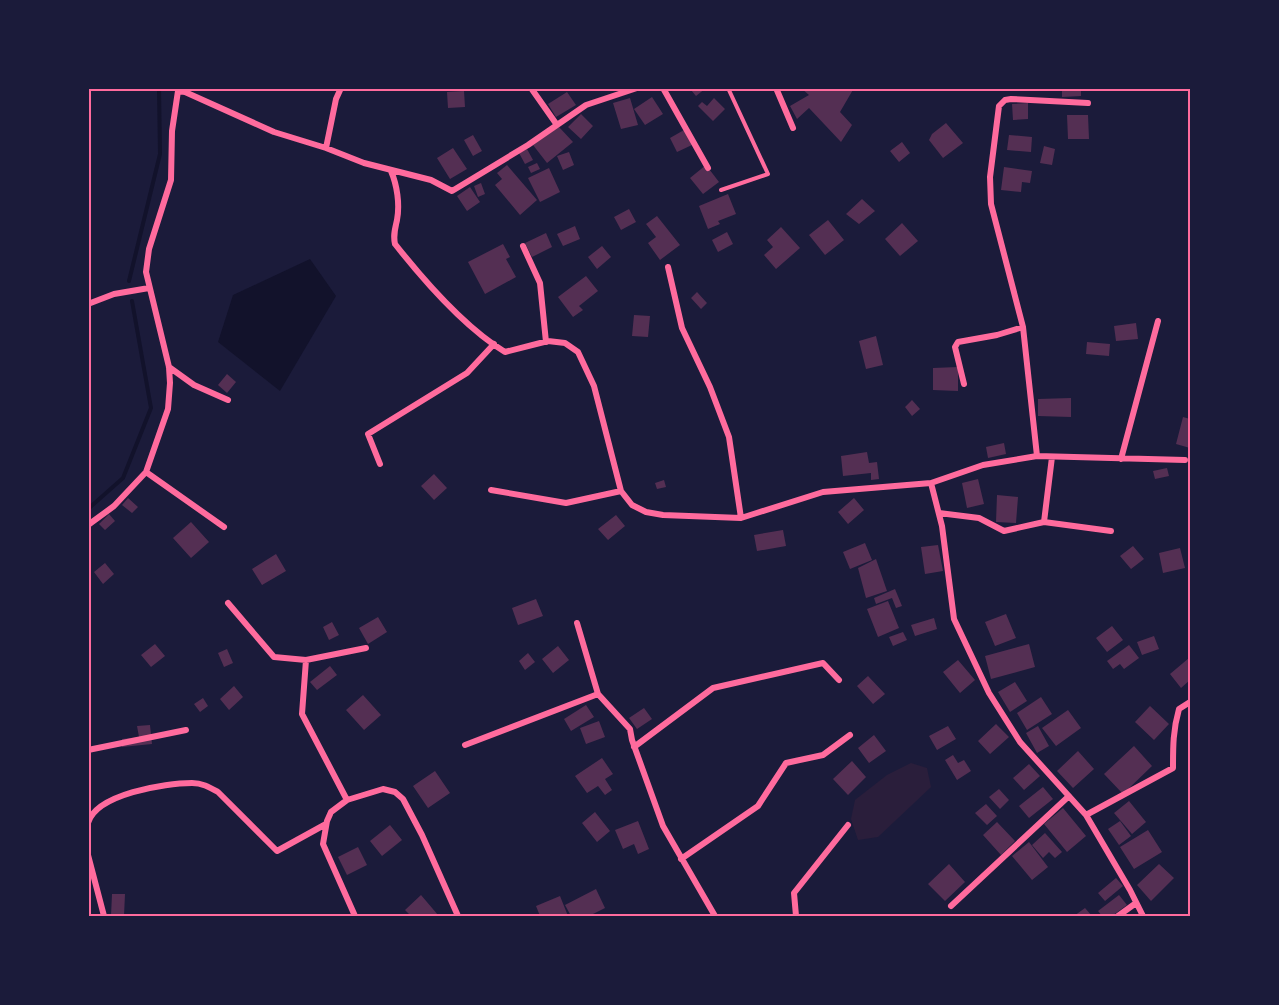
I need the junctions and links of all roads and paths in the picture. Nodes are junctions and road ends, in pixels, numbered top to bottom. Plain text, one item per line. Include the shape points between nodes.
1 (341, 88) edge
2 (531, 88) edge
3 (637, 88) edge
4 (663, 88) edge
5 (728, 88) edge
6 (776, 88) edge
7 (179, 90) edge
8 (1088, 103) dead end
9 (557, 124) junction
10 (792, 128) dead end
11 (326, 148) junction
12 (708, 168) dead end
13 (391, 171) junction
14 (721, 190) dead end
15 (524, 246) dead end
16 (668, 267) dead end
17 (149, 288) junction
18 (88, 304) edge
19 (1158, 321) dead end
20 (1023, 327) junction
21 (546, 342) junction
22 (494, 344) junction
23 (169, 367) junction
24 (964, 384) dead end
25 (228, 400) dead end
26 (1037, 456) junction
27 (1052, 457) junction
28 (1121, 459) junction
29 (1185, 460) dead end
30 (380, 464) dead end
31 (146, 472) junction
32 (931, 483) junction
33 (491, 490) dead end
34 (621, 491) junction
35 (939, 513) junction
36 (741, 518) junction
37 (1044, 522) junction
38 (88, 525) edge
39 (224, 527) dead end
40 (1111, 531) dead end
41 (228, 603) dead end
42 (577, 622) dead end
43 (366, 648) dead end
44 (306, 660) junction
45 (839, 680) dead end
46 (598, 694) junction
47 (1191, 702) edge
48 (186, 730) dead end
49 (850, 735) dead end
50 (465, 745) dead end
51 (634, 747) junction
52 (88, 750) edge
53 (1069, 796) junction
54 (346, 800) junction
55 (1086, 815) junction
56 (88, 823) edge
57 (326, 824) junction
58 (848, 825) dead end
59 (88, 855) edge
60 (681, 859) junction
61 (1136, 903) junction
62 (951, 906) dead end
63 (104, 916) edge
64 (355, 916) edge
65 (458, 916) edge
66 (715, 916) edge
67 (796, 916) edge
68 (1118, 916) edge
69 (1143, 916) edge

1 - 11 street
2 - 9 street
3 - 9 street via 586,105
4 - 12 street
5 - 14 lane via 768,174
6 - 10 street
7 - 11 street via 274,132
7 - 17 street via 172,130 171,180 149,249
8 - 20 street via 1011,99 999,106 990,177 991,204
9 - 13 street via 452,191 431,180
11 - 13 street
13 - 22 street via 397,188 395,244 422,277
15 - 21 street via 540,283
16 - 36 street via 682,328 729,437
17 - 18 street via 114,294
17 - 23 street
19 - 28 street
20 - 24 street via 958,342 955,347
20 - 26 street
21 - 22 street via 509,352
21 - 34 street via 565,343 578,352 594,386
22 - 30 street via 467,373 368,434
23 - 25 street via 194,385
23 - 31 street via 168,408
26 - 27 street
26 - 32 street via 983,465
27 - 28 street
27 - 37 street
28 - 29 street
31 - 38 street via 114,506
31 - 39 street
32 - 35 street
32 - 36 street via 823,492
33 - 34 street via 566,502
34 - 36 street via 632,505 646,512
35 - 37 street via 979,518 1004,531
35 - 53 street via 954,619 989,693 1020,742
37 - 40 street
41 - 44 street via 274,657
42 - 46 street
43 - 44 street
44 - 54 street via 302,714
45 - 51 street via 823,663 713,688
46 - 50 street
46 - 51 street via 630,729
47 - 55 street via 1179,709 1172,734 1173,768
48 - 52 street
49 - 60 street via 823,755 786,763 758,806
51 - 60 street via 663,826
53 - 55 street
53 - 62 street
54 - 57 street via 331,812
54 - 65 street via 383,789 398,794 422,835
55 - 61 street
56 - 57 street via 100,806 133,792 192,783 218,792 277,850
57 - 64 street via 323,844
58 - 67 street via 794,893
59 - 63 street
60 - 66 street
61 - 68 street
61 - 69 street

